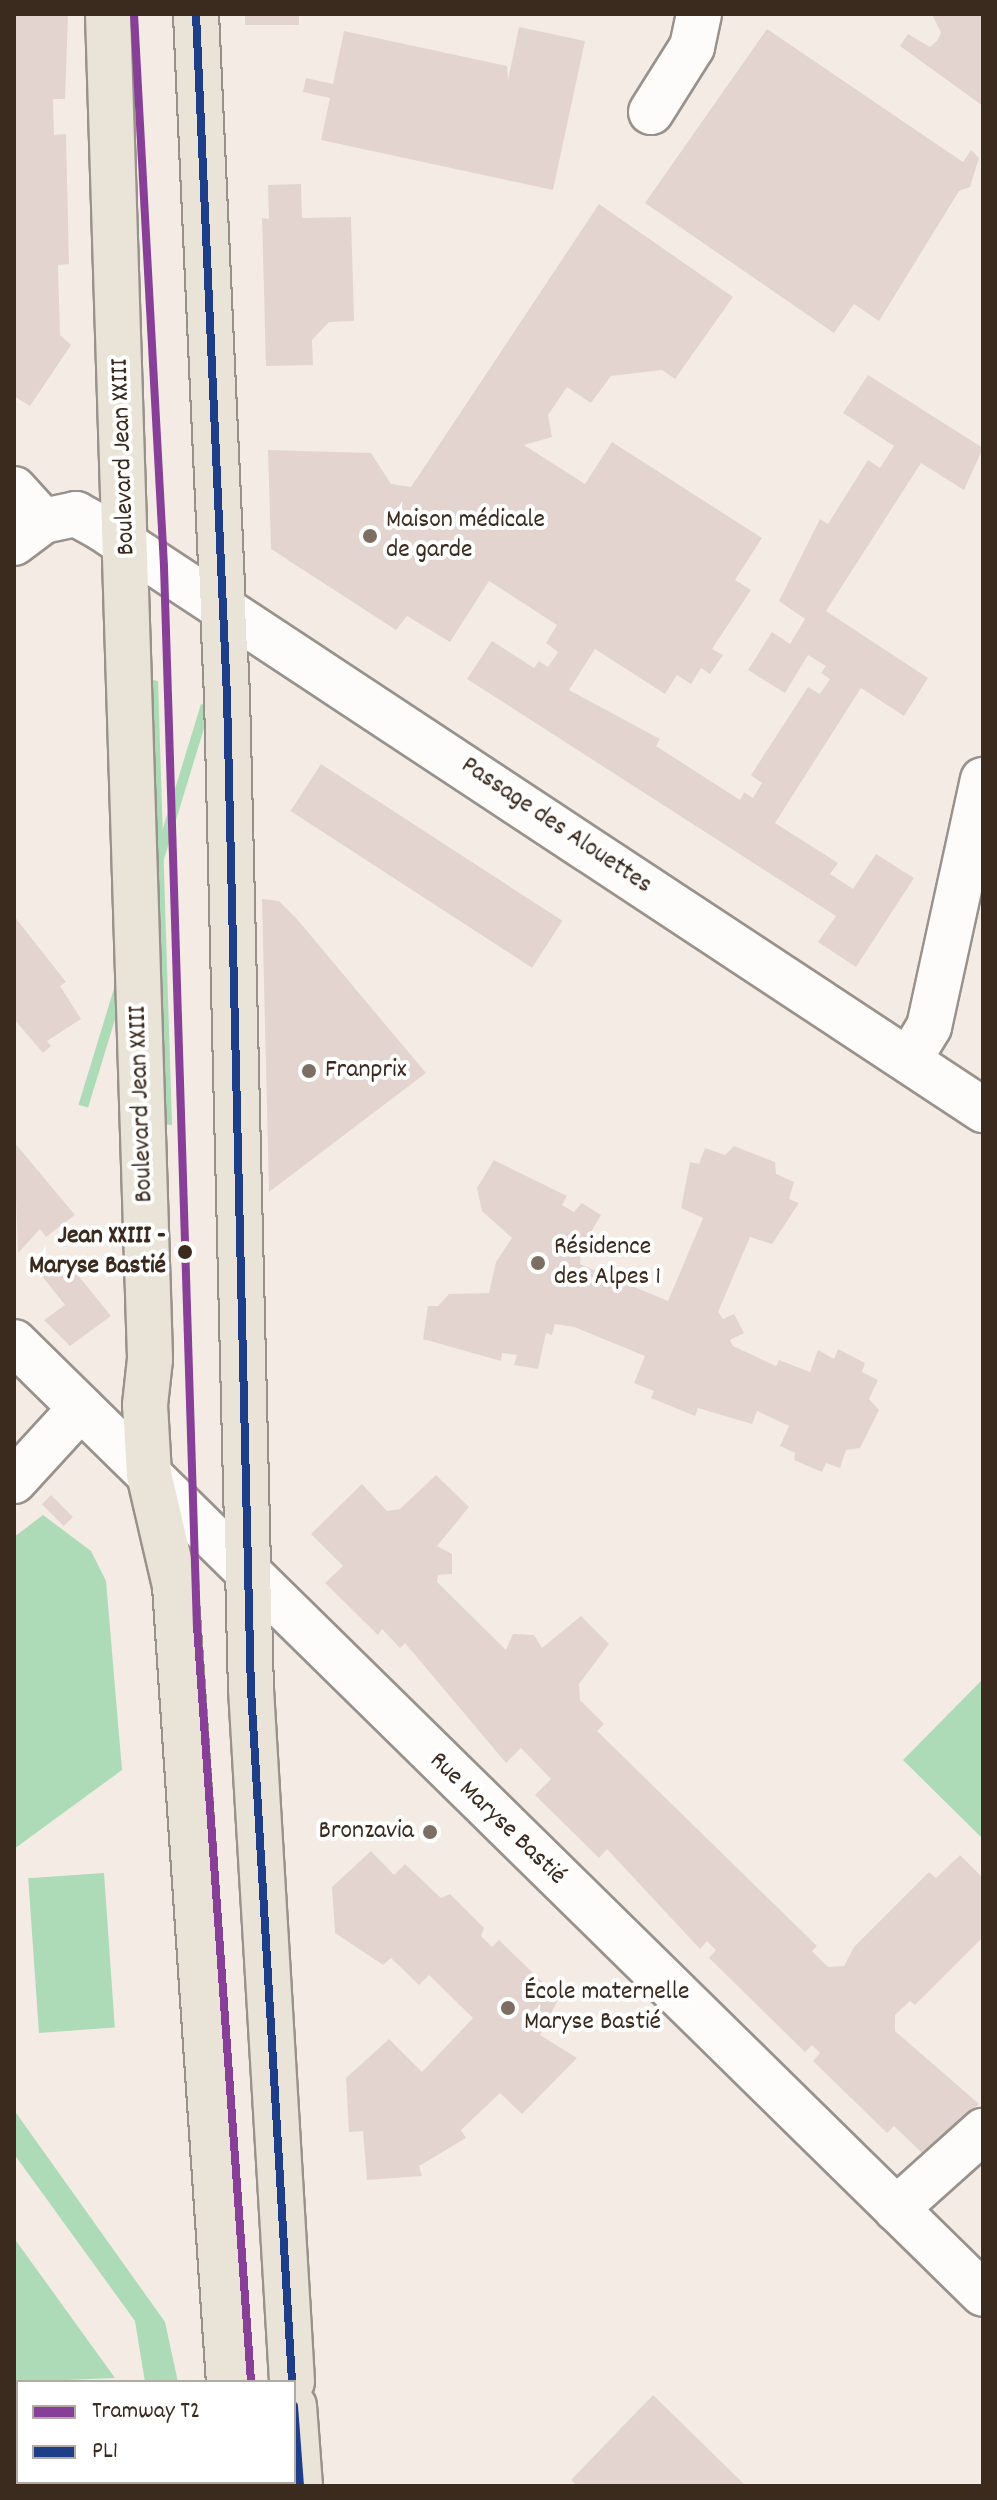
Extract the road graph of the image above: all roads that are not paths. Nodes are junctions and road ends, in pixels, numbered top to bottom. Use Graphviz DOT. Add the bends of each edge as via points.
graph roads {
  1 [pos="108,14"];
  2 [pos="196,14"];
  3 [pos="699,14"];
  4 [pos="651,112"];
  5 [pos="14,489"];
  6 [pos="29,532"];
  7 [pos="127,545"];
  8 [pos="220,601"];
  9 [pos="983,780"];
  10 [pos="909,1060"];
  11 [pos="983,1110"];
  12 [pos="14,1342"];
  13 [pos="81,1408"];
  14 [pos="149,1474"];
  15 [pos="14,1481"];
  16 [pos="250,1578"];
  17 [pos="983,2131"];
  18 [pos="896,2209"];
  19 [pos="983,2294"];
  20 [pos="229,2380"];
  21 [pos="292,2380"];
  22 [pos="296,2433"];
  23 [pos="300,2486"];
  1 -- 7 [label="main road, Boulevard Jean XXIII"];
  2 -- 8 [label="main road"];
  3 -- 4 [label="street" via="692,47"];
  5 -- 6 [label="street"];
  6 -- 7 [label="street, Passage des Alouettes" via="76,514"];
  7 -- 8 [label="street, Passage des Alouettes"];
  7 -- 14 [label="main road, Boulevard Jean XXIII"];
  8 -- 10 [label="street, Passage des Alouettes"];
  8 -- 16 [label="main road"];
  9 -- 10 [label="street" via="929,1027"];
  10 -- 11 [label="street, Passage des Alouettes"];
  12 -- 13 [label="street, Rue Maryse Bastié"];
  13 -- 14 [label="street, Rue Maryse Bastié"];
  13 -- 15 [label="street"];
  14 -- 16 [label="street, Rue Maryse Bastié"];
  14 -- 20 [label="main road, Boulevard Jean XXIII" via="175,1586"];
  16 -- 18 [label="street, Rue Maryse Bastié"];
  16 -- 21 [label="main road" via="271,1964 266,2018"];
  17 -- 18 [label="street"];
  18 -- 19 [label="street, Rue Maryse Bastié"];
  22 -- 23 [label="main road"];
}
